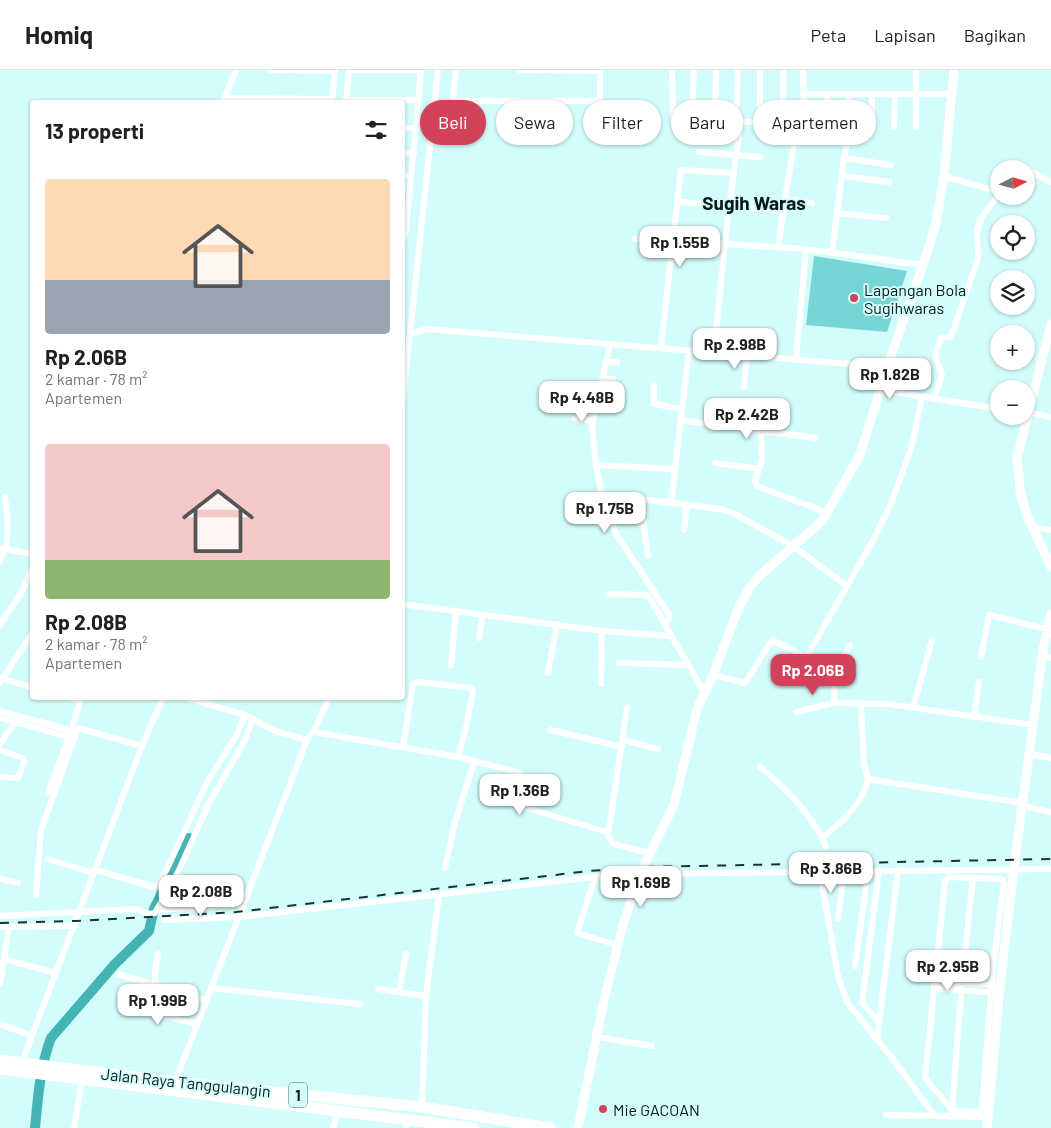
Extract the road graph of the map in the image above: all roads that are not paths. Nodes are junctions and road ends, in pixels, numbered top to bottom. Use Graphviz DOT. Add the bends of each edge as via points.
graph roads {
  1 [pos="236,70"];
  2 [pos="270,70"];
  3 [pos="349,70"];
  4 [pos="422,70"];
  5 [pos="438,70"];
  6 [pos="456,70"];
  7 [pos="519,70"];
  8 [pos="600,70"];
  9 [pos="672,70"];
  10 [pos="694,70"];
  11 [pos="716,70"];
  12 [pos="738,70"];
  13 [pos="760,70"];
  14 [pos="783,70"];
  15 [pos="803,70"];
  16 [pos="916,70"];
  17 [pos="954,70"];
  18 [pos="335,71"];
  19 [pos="804,94"];
  20 [pos="827,94"];
  21 [pos="850,94"];
  22 [pos="872,94"];
  23 [pos="895,94"];
  24 [pos="916,94"];
  25 [pos="952,94"];
  26 [pos="224,100"];
  27 [pos="332,100"];
  28 [pos="346,100"];
  29 [pos="405,100"];
  30 [pos="419,100"];
  31 [pos="672,100"];
  32 [pos="693,100"];
  33 [pos="715,100"];
  34 [pos="739,100"];
  35 [pos="760,100"];
  36 [pos="783,100"];
  37 [pos="804,100"];
  38 [pos="827,100"];
  39 [pos="850,100"];
  40 [pos="872,100"];
  41 [pos="894,127"];
  42 [pos="916,127"];
  43 [pos="405,128"];
  44 [pos="416,128"];
  45 [pos="738,145"];
  46 [pos="794,145"];
  47 [pos="846,145"];
  48 [pos="699,152"];
  49 [pos="405,153"];
  50 [pos="414,153"];
  51 [pos="737,155"];
  52 [pos="760,157"];
  53 [pos="844,158"];
  54 [pos="891,165"];
  55 [pos="734,173"];
  56 [pos="1035,174"];
  57 [pos="405,176"];
  58 [pos="411,176"];
  59 [pos="842,176"];
  60 [pos="944,176"];
  61 [pos="889,182"];
  62 [pos="1051,182"];
  63 [pos="990,191"];
  64 [pos="785,199"];
  65 [pos="406,200"];
  66 [pos="680,202"];
  67 [pos="812,202"];
  68 [pos="990,205"];
  69 [pos="729,206"];
  70 [pos="782,211"];
  71 [pos="837,213"];
  72 [pos="886,218"];
  73 [pos="635,239"];
  74 [pos="405,241"];
  75 [pos="673,241"];
  76 [pos="725,244"];
  77 [pos="778,247"];
  78 [pos="806,249"];
  79 [pos="832,252"];
  80 [pos="924,265"];
  81 [pos="1051,324"];
  82 [pos="414,333"];
  83 [pos="607,344"];
  84 [pos="661,347"];
  85 [pos="689,350"];
  86 [pos="714,351"];
  87 [pos="747,355"];
  88 [pos="796,360"];
  89 [pos="607,362"];
  90 [pos="617,362"];
  91 [pos="887,366"];
  92 [pos="604,378"];
  93 [pos="613,379"];
  94 [pos="1035,383"];
  95 [pos="654,384"];
  96 [pos="744,387"];
  97 [pos="405,388"];
  98 [pos="881,390"];
  99 [pos="922,397"];
  100 [pos="934,399"];
  101 [pos="990,408"];
  102 [pos="681,409"];
  103 [pos="1035,414"];
  104 [pos="1051,417"];
  105 [pos="575,418"];
  106 [pos="588,420"];
  107 [pos="680,420"];
  108 [pos="1024,425"];
  109 [pos="761,431"];
  110 [pos="816,438"];
  111 [pos="715,463"];
  112 [pos="596,465"];
  113 [pos="674,469"];
  114 [pos="759,469"];
  115 [pos="5,497"];
  116 [pos="640,499"];
  117 [pos="603,501"];
  118 [pos="671,503"];
  119 [pos="687,505"];
  120 [pos="828,513"];
  121 [pos="4,514"];
  122 [pos="1032,528"];
  123 [pos="684,530"];
  124 [pos="1051,530"];
  125 [pos="793,546"];
  126 [pos="3,549"];
  127 [pos="30,554"];
  128 [pos="648,556"];
  129 [pos="0,561"];
  130 [pos="1051,567"];
  131 [pos="30,573"];
  132 [pos="847,586"];
  133 [pos="608,594"];
  134 [pos="405,604"];
  135 [pos="456,611"];
  136 [pos="483,614"];
  137 [pos="1051,614"];
  138 [pos="1,622"];
  139 [pos="666,622"];
  140 [pos="557,624"];
  141 [pos="1046,629"];
  142 [pos="602,630"];
  143 [pos="30,636"];
  144 [pos="671,636"];
  145 [pos="479,638"];
  146 [pos="932,640"];
  147 [pos="850,645"];
  148 [pos="807,656"];
  149 [pos="1047,656"];
  150 [pos="981,657"];
  151 [pos="619,663"];
  152 [pos="688,665"];
  153 [pos="451,666"];
  154 [pos="835,671"];
  155 [pos="548,673"];
  156 [pos="1,680"];
  157 [pos="979,682"];
  158 [pos="601,684"];
  159 [pos="708,684"];
  160 [pos="30,687"];
  161 [pos="81,700"];
  162 [pos="162,700"];
  163 [pos="194,700"];
  164 [pos="328,700"];
  165 [pos="833,700"];
  166 [pos="861,702"];
  167 [pos="627,707"];
  168 [pos="912,708"];
  169 [pos="0,711"];
  170 [pos="796,712"];
  171 [pos="974,716"];
  172 [pos="249,717"];
  173 [pos="0,718"];
  174 [pos="17,720"];
  175 [pos="1034,725"];
  176 [pos="551,730"];
  177 [pos="73,731"];
  178 [pos="314,732"];
  179 [pos="307,740"];
  180 [pos="622,743"];
  181 [pos="0,744"];
  182 [pos="142,746"];
  183 [pos="403,747"];
  184 [pos="658,749"];
  185 [pos="0,750"];
  186 [pos="1030,754"];
  187 [pos="458,757"];
  188 [pos="1051,758"];
  189 [pos="474,762"];
  190 [pos="760,767"];
  191 [pos="0,777"];
  192 [pos="868,778"];
  193 [pos="48,793"];
  194 [pos="1022,804"];
  195 [pos="1051,812"];
  196 [pos="608,832"];
  197 [pos="824,837"];
  198 [pos="826,848"];
  199 [pos="649,853"];
  200 [pos="48,859"];
  201 [pos="445,868"];
  202 [pos="1014,869"];
  203 [pos="1051,869"];
  204 [pos="879,870"];
  205 [pos="898,870"];
  206 [pos="95,871"];
  207 [pos="868,871"];
  208 [pos="820,872"];
  209 [pos="844,872"];
  210 [pos="642,874"];
  211 [pos="595,877"];
  212 [pos="973,877"];
  213 [pos="0,879"];
  214 [pos="18,883"];
  215 [pos="216,887"];
  216 [pos="248,894"];
  217 [pos="36,895"];
  218 [pos="439,895"];
  219 [pos="244,904"];
  220 [pos="154,912"];
  221 [pos="79,913"];
  222 [pos="0,916"];
  223 [pos="238,917"];
  224 [pos="838,919"];
  225 [pos="164,920"];
  226 [pos="74,926"];
  227 [pos="0,927"];
  228 [pos="9,927"];
  229 [pos="617,945"];
  230 [pos="158,954"];
  231 [pos="406,954"];
  232 [pos="4,959"];
  233 [pos="855,966"];
  234 [pos="56,973"];
  235 [pos="118,974"];
  236 [pos="935,981"];
  237 [pos="962,982"];
  238 [pos="0,984"];
  239 [pos="156,986"];
  240 [pos="211,988"];
  241 [pos="934,988"];
  242 [pos="378,989"];
  243 [pos="995,989"];
  244 [pos="961,991"];
  245 [pos="400,992"];
  246 [pos="426,996"];
  247 [pos="206,1000"];
  248 [pos="360,1004"];
  249 [pos="124,1006"];
  250 [pos="0,1024"];
  251 [pos="197,1024"];
  252 [pos="879,1024"];
  253 [pos="32,1036"];
  254 [pos="878,1036"];
  255 [pos="596,1037"];
  256 [pos="652,1046"];
  257 [pos="0,1060"];
  258 [pos="22,1062"];
  259 [pos="0,1069"];
  260 [pos="41,1070"];
  261 [pos="82,1080"];
  262 [pos="175,1082"];
  263 [pos="422,1108"];
  264 [pos="952,1110"];
  265 [pos="338,1111"];
  266 [pos="886,1115"];
  267 [pos="936,1116"];
  268 [pos="988,1117"];
  269 [pos="407,1124"];
  270 [pos="74,1128"];
  271 [pos="333,1128"];
  272 [pos="474,1128"];
  273 [pos="550,1128"];
  274 [pos="578,1128"];
  275 [pos="987,1128"];
  1 -- 26 [label="street"];
  2 -- 18 [label="street"];
  3 -- 4 [label="street"];
  3 -- 28 [label="street"];
  4 -- 30 [label="street"];
  5 -- 82 [label="street"];
  6 -- 8 [label="street" via="453,98 456,101 598,101"];
  7 -- 8 [label="street"];
  9 -- 31 [label="street"];
  10 -- 32 [label="street"];
  11 -- 33 [label="street"];
  12 -- 34 [label="street"];
  13 -- 35 [label="street"];
  14 -- 36 [label="street"];
  15 -- 19 [label="street"];
  16 -- 24 [label="street"];
  17 -- 25 [label="street"];
  18 -- 27 [label="street"];
  19 -- 20 [label="street"];
  19 -- 37 [label="street"];
  20 -- 21 [label="street"];
  20 -- 38 [label="street"];
  21 -- 22 [label="street"];
  21 -- 39 [label="street"];
  22 -- 23 [label="street"];
  22 -- 40 [label="street"];
  23 -- 24 [label="street"];
  23 -- 41 [label="street"];
  24 -- 25 [label="street"];
  24 -- 42 [label="street"];
  25 -- 60 [label="street"];
  29 -- 30 [label="street"];
  30 -- 44 [label="street"];
  43 -- 44 [label="street"];
  44 -- 50 [label="street"];
  45 -- 51 [label="street"];
  46 -- 64 [label="street"];
  47 -- 53 [label="street"];
  48 -- 51 [label="street"];
  49 -- 50 [label="street"];
  50 -- 58 [label="street"];
  51 -- 52 [label="street"];
  51 -- 55 [label="street"];
  53 -- 54 [label="street"];
  53 -- 59 [label="street"];
  55 -- 69 [label="street"];
  55 -- 75 [label="street" via="680,171"];
  56 -- 62 [label="street"];
  57 -- 58 [label="street"];
  58 -- 65 [label="street"];
  59 -- 61 [label="street"];
  59 -- 71 [label="street"];
  60 -- 63 [label="street"];
  60 -- 80 [label="street"];
  64 -- 67 [label="street"];
  64 -- 70 [label="street"];
  65 -- 74 [label="street"];
  66 -- 69 [label="street"];
  68 -- 100 [label="street" via="981,216 977,234 978,258 953,330 950,337 941,338 935,354 942,374"];
  69 -- 70 [label="street"];
  69 -- 76 [label="street"];
  70 -- 77 [label="street"];
  71 -- 72 [label="street"];
  71 -- 79 [label="street"];
  73 -- 75 [label="street"];
  75 -- 76 [label="street"];
  75 -- 84 [label="street"];
  76 -- 77 [label="street"];
  76 -- 86 [label="street"];
  77 -- 78 [label="street"];
  78 -- 79 [label="street"];
  78 -- 88 [label="street"];
  79 -- 80 [label="street"];
  80 -- 91 [label="street"];
  81 -- 94 [label="street"];
  82 -- 83 [label="street" via="438,330"];
  82 -- 97 [label="street"];
  83 -- 84 [label="street"];
  83 -- 89 [label="street"];
  84 -- 85 [label="street"];
  85 -- 86 [label="street"];
  85 -- 102 [label="street"];
  86 -- 87 [label="street"];
  87 -- 88 [label="street"];
  87 -- 96 [label="street"];
  88 -- 91 [label="street"];
  89 -- 90 [label="street"];
  89 -- 92 [label="street"];
  91 -- 98 [label="street"];
  92 -- 93 [label="street"];
  92 -- 106 [label="street"];
  95 -- 102 [label="street" via="654,404"];
  98 -- 99 [label="street"];
  98 -- 120 [label="street" via="860,455"];
  99 -- 100 [label="street"];
  99 -- 132 [label="street" via="913,442 899,486 880,528"];
  100 -- 101 [label="street"];
  102 -- 107 [label="street"];
  103 -- 104 [label="street"];
  105 -- 106 [label="street"];
  106 -- 112 [label="street"];
  107 -- 109 [label="street"];
  107 -- 113 [label="street"];
  108 -- 122 [label="street" via="1017,464 1023,502"];
  109 -- 110 [label="street"];
  109 -- 114 [label="street" via="762,460"];
  111 -- 114 [label="street"];
  112 -- 113 [label="street"];
  112 -- 117 [label="street"];
  113 -- 118 [label="street"];
  114 -- 120 [label="street" via="755,481 757,486"];
  115 -- 121 [label="street"];
  116 -- 117 [label="street"];
  116 -- 118 [label="street"];
  116 -- 128 [label="street"];
  117 -- 139 [label="street" via="606,522 668,613"];
  118 -- 119 [label="street"];
  119 -- 123 [label="street"];
  119 -- 125 [label="street" via="733,513"];
  120 -- 125 [label="street" via="816,529"];
  121 -- 126 [label="street"];
  122 -- 124 [label="street"];
  122 -- 130 [label="street"];
  125 -- 132 [label="street"];
  125 -- 159 [label="street" via="762,572 750,587"];
  126 -- 127 [label="street"];
  126 -- 129 [label="street"];
  131 -- 138 [label="street"];
  132 -- 148 [label="street"];
  133 -- 139 [label="street" via="647,594"];
  134 -- 135 [label="street"];
  135 -- 136 [label="street"];
  135 -- 153 [label="street"];
  136 -- 140 [label="street"];
  136 -- 145 [label="street"];
  137 -- 141 [label="street"];
  139 -- 144 [label="street"];
  140 -- 142 [label="street"];
  140 -- 155 [label="street"];
  141 -- 149 [label="street"];
  141 -- 150 [label="street" via="989,615"];
  142 -- 144 [label="street"];
  142 -- 158 [label="street"];
  143 -- 156 [label="street"];
  144 -- 152 [label="street"];
  146 -- 168 [label="street"];
  147 -- 154 [label="street"];
  148 -- 154 [label="street"];
  148 -- 159 [label="street" via="772,640 745,683"];
  149 -- 175 [label="street"];
  151 -- 152 [label="street"];
  152 -- 159 [label="street"];
  154 -- 165 [label="street"];
  156 -- 160 [label="street"];
  157 -- 171 [label="street"];
  159 -- 199 [label="street" via="694,716 674,805"];
  161 -- 177 [label="street"];
  162 -- 182 [label="street"];
  163 -- 172 [label="street"];
  164 -- 178 [label="street"];
  165 -- 166 [label="street"];
  165 -- 170 [label="street"];
  166 -- 168 [label="street"];
  166 -- 192 [label="street" via="864,764"];
  167 -- 180 [label="street"];
  168 -- 171 [label="street"];
  169 -- 174 [label="street"];
  171 -- 175 [label="street"];
  172 -- 179 [label="street" via="275,730"];
  172 -- 206 [label="street" via="207,782 157,886"];
  172 -- 220 [label="street" via="244,742"];
  173 -- 174 [label="street"];
  174 -- 177 [label="street"];
  174 -- 181 [label="street"];
  175 -- 186 [label="street"];
  176 -- 180 [label="street"];
  177 -- 182 [label="street"];
  177 -- 193 [label="street"];
  177 -- 217 [label="street" via="41,830"];
  178 -- 179 [label="street"];
  178 -- 183 [label="street"];
  179 -- 216 [label="street"];
  180 -- 184 [label="street"];
  180 -- 196 [label="street"];
  182 -- 206 [label="street"];
  183 -- 187 [label="street"];
  183 -- 187 [label="street" via="413,684 471,688"];
  185 -- 191 [label="street" via="22,758 24,762 18,778"];
  186 -- 188 [label="street"];
  186 -- 194 [label="street"];
  187 -- 189 [label="street"];
  189 -- 196 [label="street" via="522,774 526,784 527,808"];
  189 -- 201 [label="street"];
  190 -- 197 [label="street"];
  192 -- 194 [label="street"];
  192 -- 197 [label="street" via="856,806"];
  194 -- 195 [label="street"];
  194 -- 202 [label="street"];
  196 -- 199 [label="street" via="609,840 614,844"];
  197 -- 198 [label="street"];
  199 -- 210 [label="street"];
  200 -- 206 [label="street"];
  202 -- 203 [label="street"];
  202 -- 205 [label="street"];
  202 -- 243 [label="street"];
  204 -- 205 [label="street"];
  204 -- 207 [label="street"];
  204 -- 252 [label="street" via="862,1003"];
  205 -- 252 [label="street"];
  206 -- 221 [label="street"];
  207 -- 209 [label="street"];
  207 -- 233 [label="street"];
  208 -- 209 [label="street"];
  208 -- 210 [label="street"];
  208 -- 254 [label="street" via="847,1002"];
  209 -- 224 [label="street"];
  210 -- 211 [label="street"];
  210 -- 229 [label="street"];
  211 -- 218 [label="street"];
  211 -- 229 [label="street" via="576,933"];
  212 -- 236 [label="street" via="946,880"];
  212 -- 237 [label="street"];
  212 -- 243 [label="street" via="1002,879 1004,883"];
  213 -- 214 [label="street"];
  215 -- 216 [label="street"];
  216 -- 219 [label="street"];
  218 -- 223 [label="street"];
  218 -- 246 [label="street"];
  219 -- 220 [label="street"];
  219 -- 223 [label="street"];
  220 -- 221 [label="street" via="136,909"];
  221 -- 222 [label="street"];
  221 -- 226 [label="street"];
  223 -- 225 [label="street"];
  223 -- 240 [label="street"];
  226 -- 228 [label="street"];
  226 -- 234 [label="street"];
  227 -- 228 [label="street"];
  228 -- 232 [label="street"];
  229 -- 255 [label="street"];
  230 -- 239 [label="street"];
  231 -- 245 [label="street"];
  232 -- 234 [label="street"];
  232 -- 238 [label="street"];
  234 -- 253 [label="street"];
  235 -- 239 [label="street"];
  236 -- 237 [label="street"];
  236 -- 241 [label="street"];
  237 -- 243 [label="street"];
  237 -- 244 [label="street"];
  239 -- 247 [label="street"];
  240 -- 247 [label="street"];
  240 -- 248 [label="street"];
  241 -- 244 [label="street"];
  241 -- 264 [label="street" via="924,1078"];
  242 -- 245 [label="street"];
  243 -- 244 [label="street"];
  243 -- 264 [label="street" via="981,1110"];
  243 -- 268 [label="street"];
  244 -- 264 [label="street"];
  245 -- 246 [label="street"];
  246 -- 263 [label="street"];
  247 -- 251 [label="street"];
  249 -- 251 [label="street"];
  250 -- 253 [label="street"];
  251 -- 262 [label="street"];
  252 -- 254 [label="street"];
  253 -- 258 [label="street"];
  254 -- 267 [label="street"];
  255 -- 256 [label="street"];
  255 -- 274 [label="street"];
  257 -- 258 [label="highway, Jalan Raya Tanggulangin / 1"];
  258 -- 260 [label="highway, Jalan Raya Tanggulangin / 1"];
  259 -- 260 [label="highway, Jalan Raya Tanggulangin / 1"];
  260 -- 261 [label="highway, 1"];
  260 -- 262 [label="highway, Jalan Raya Tanggulangin / 1"];
  261 -- 265 [label="highway, 1"];
  261 -- 270 [label="street"];
  262 -- 263 [label="highway, Jalan Raya Tanggulangin / 1"];
  263 -- 273 [label="highway, Jalan Raya Tanggulangin / 1"];
  265 -- 269 [label="highway, 1"];
  265 -- 271 [label="street"];
  266 -- 267 [label="street"];
  267 -- 268 [label="street"];
  268 -- 275 [label="street"];
  269 -- 272 [label="highway, 1"];
}
